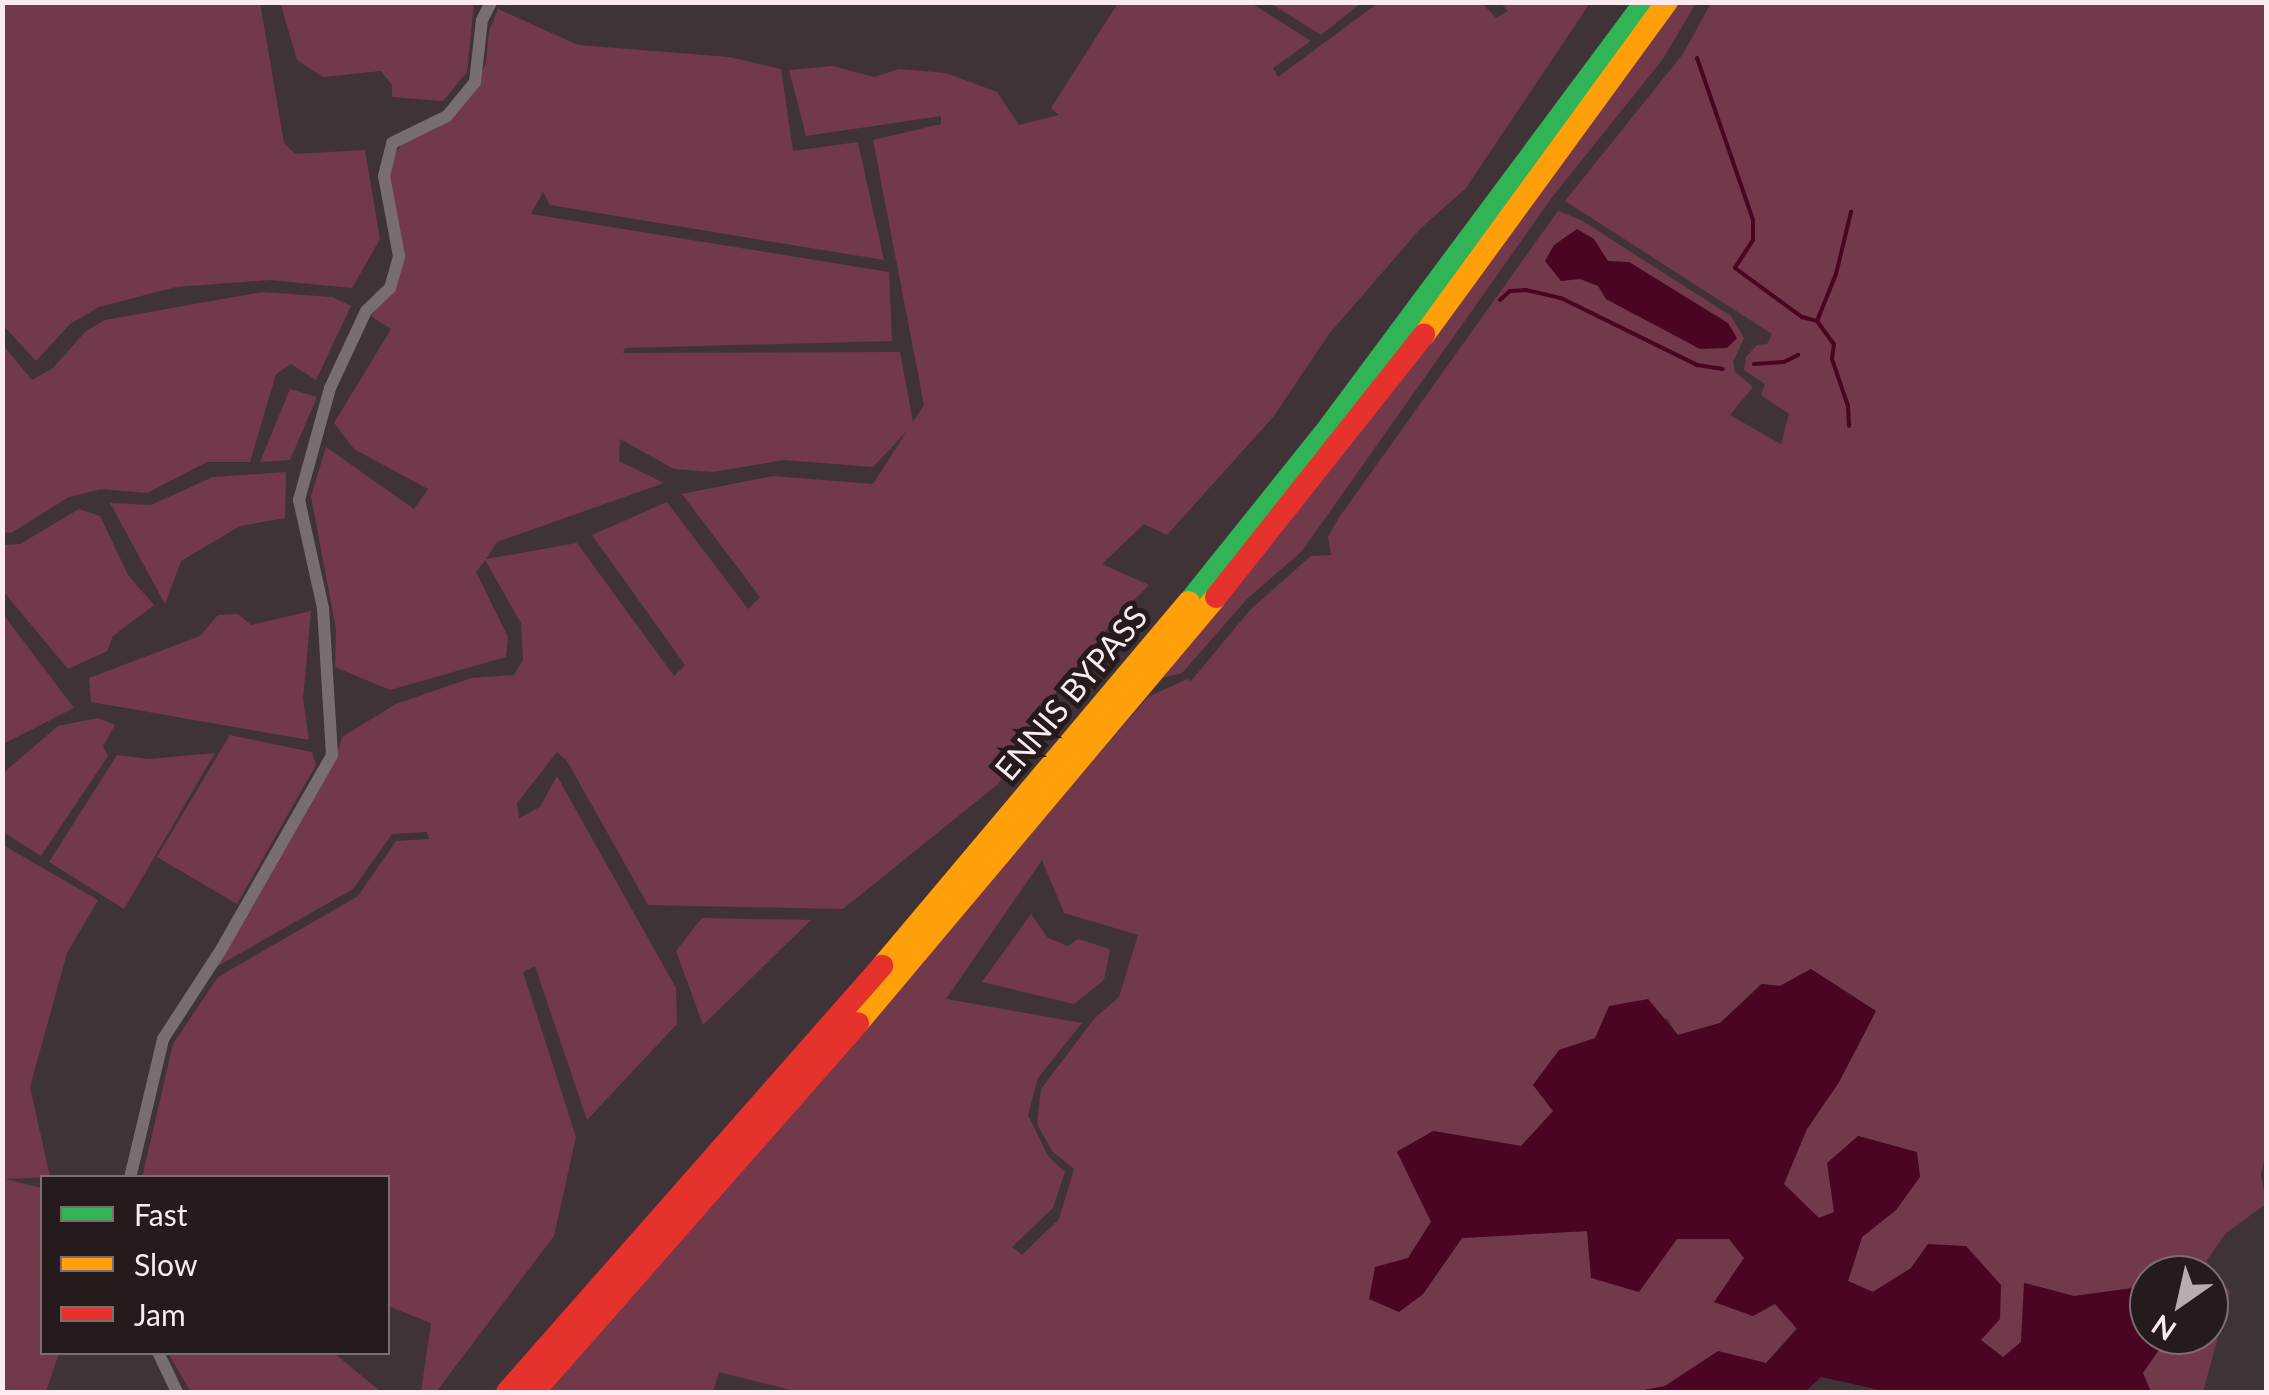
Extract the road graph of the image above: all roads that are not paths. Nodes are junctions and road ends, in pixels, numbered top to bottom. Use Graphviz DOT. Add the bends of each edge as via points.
graph roads {
  1 [pos="491,2"];
  2 [pos="1644,2"];
  3 [pos="1667,2"];
  4 [pos="131,1175"];
  5 [pos="159,1355"];
  6 [pos="177,1392"];
  7 [pos="507,1392"];
  8 [pos="534,1392"];
  1 -- 4 [label="street" via="482,20 475,82 447,116 392,143 384,176 400,256 390,288 366,311 330,388 299,500 323,608 332,755 163,1039"];
  2 -- 7 [label="highway, ENNIS BYPASS" via="1323,435 1157,642"];
  3 -- 8 [label="highway, ENNIS BYPASS" via="1440,315 1156,674"];
  5 -- 6 [label="street"];
}
